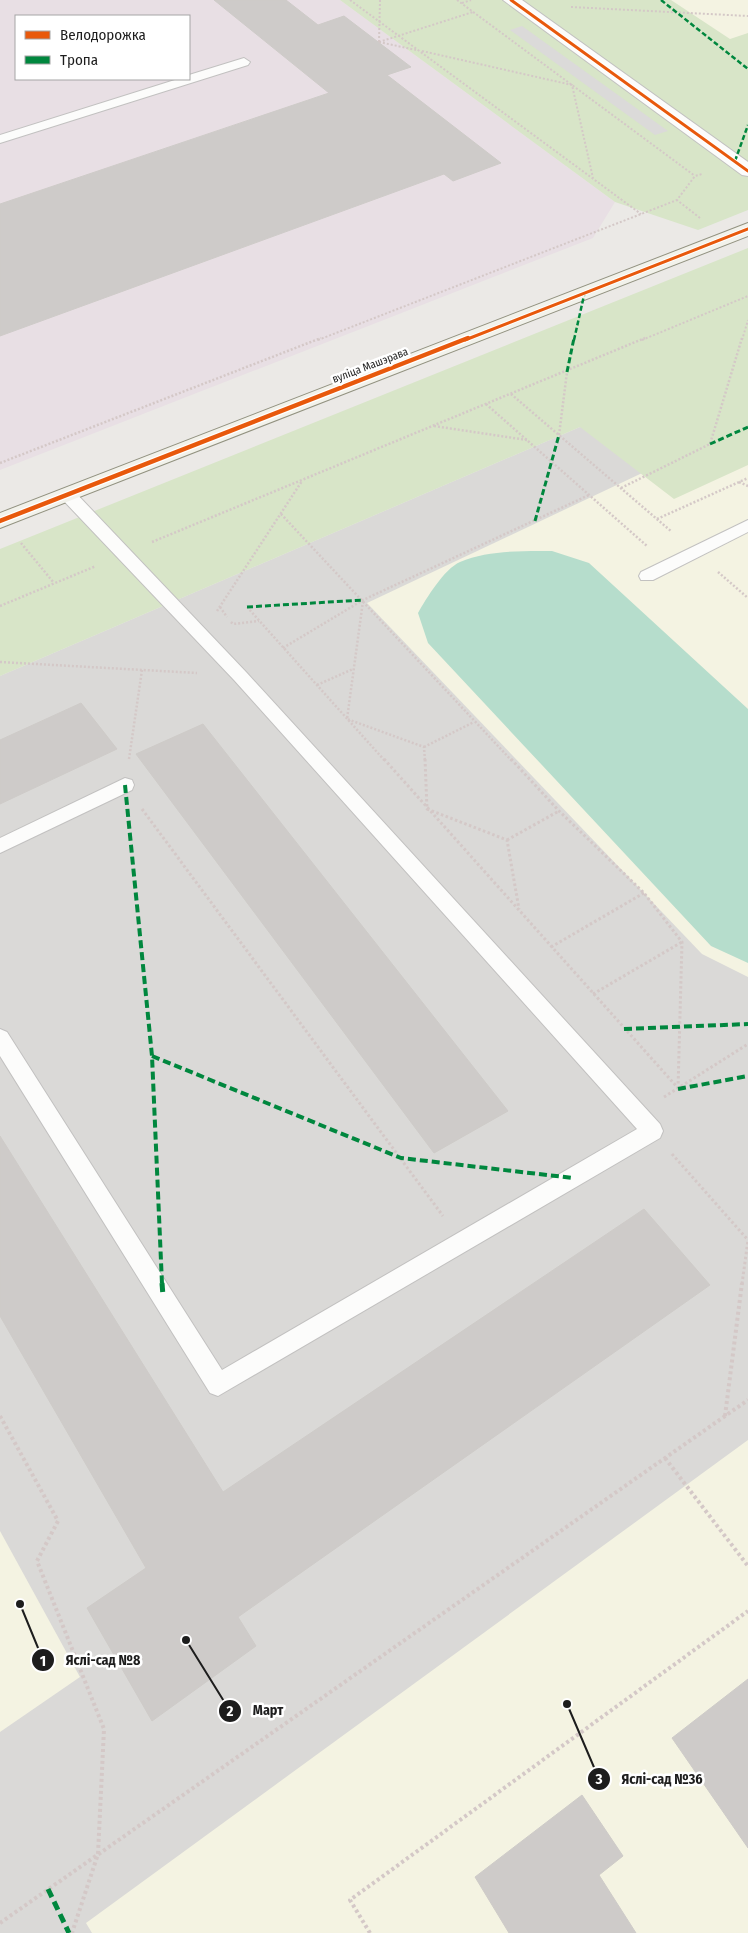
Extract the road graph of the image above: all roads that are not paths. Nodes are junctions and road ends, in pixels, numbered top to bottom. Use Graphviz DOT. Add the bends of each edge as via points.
graph roads {
  1 [pos="511,0"];
  2 [pos="244,62"];
  3 [pos="190,79"];
  4 [pos="187,80"];
  5 [pos="0,139"];
  6 [pos="742,166"];
  7 [pos="748,229"];
  8 [pos="67,494"];
  9 [pos="1,520"];
  10 [pos="748,525"];
  11 [pos="647,576"];
  12 [pos="125,785"];
  13 [pos="0,846"];
  14 [pos="0,1038"];
  1 -- 6 [label="street"];
  2 -- 3 [label="lane"];
  4 -- 5 [label="lane"];
  7 -- 8 [label="street, вуліца Машэрава"];
  8 -- 9 [label="street, вуліца Машэрава"];
  8 -- 14 [label="lane" via="240,676 652,1132 218,1385"];
  10 -- 11 [label="lane"];
  12 -- 13 [label="lane"];
}
